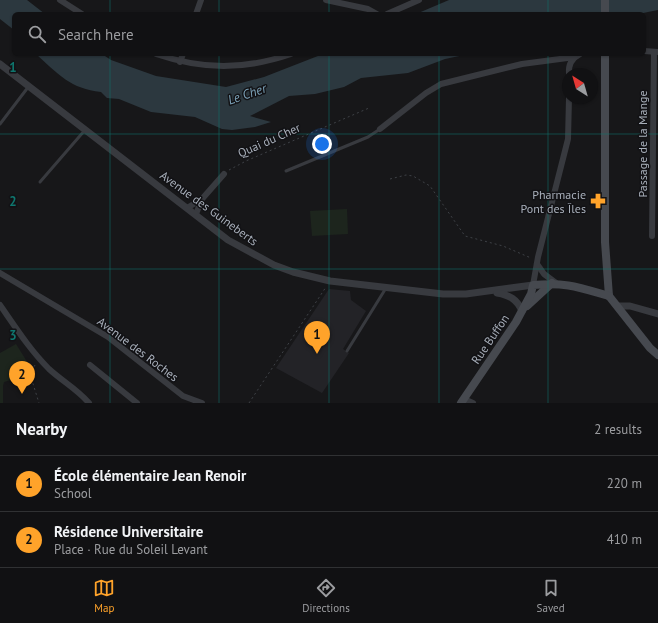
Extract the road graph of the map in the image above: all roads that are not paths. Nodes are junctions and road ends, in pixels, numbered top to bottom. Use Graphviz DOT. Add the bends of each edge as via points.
graph roads {
  1 [pos="60,0"];
  2 [pos="201,0"];
  3 [pos="326,0"];
  4 [pos="419,0"];
  5 [pos="605,0"];
  6 [pos="79,12"];
  7 [pos="197,12"];
  8 [pos="373,12"];
  9 [pos="392,12"];
  10 [pos="605,12"];
  11 [pos="646,51"];
  12 [pos="656,52"];
  13 [pos="162,56"];
  14 [pos="182,56"];
  15 [pos="285,56"];
  16 [pos="572,56"];
  17 [pos="577,56"];
  18 [pos="605,56"];
  19 [pos="180,62"];
  20 [pos="0,64"];
  21 [pos="569,68"];
  22 [pos="29,86"];
  23 [pos="568,104"];
  24 [pos="0,124"];
  25 [pos="380,129"];
  26 [pos="85,130"];
  27 [pos="286,171"];
  28 [pos="224,174"];
  29 [pos="40,182"];
  30 [pos="202,199"];
  31 [pos="655,204"];
  32 [pos="187,208"];
  33 [pos="196,214"];
  34 [pos="652,236"];
  35 [pos="537,262"];
  36 [pos="0,273"];
  37 [pos="554,283"];
  38 [pos="534,285"];
  39 [pos="387,288"];
  40 [pos="491,292"];
  41 [pos="609,296"];
  42 [pos="0,305"];
  43 [pos="617,306"];
  44 [pos="522,311"];
  45 [pos="658,314"];
  46 [pos="347,351"];
  47 [pos="658,355"];
  48 [pos="90,365"];
  49 [pos="183,396"];
  50 [pos="463,401"];
  51 [pos="89,403"];
  52 [pos="137,403"];
  53 [pos="180,403"];
  54 [pos="202,403"];
  55 [pos="473,403"];
  1 -- 6 [label="street"];
  2 -- 7 [label="street"];
  3 -- 8 [label="street"];
  4 -- 9 [label="street"];
  5 -- 10 [label="main road"];
  11 -- 12 [label="street"];
  12 -- 31 [label="street, Passage de la Mange"];
  13 -- 19 [label="street"];
  14 -- 19 [label="street"];
  15 -- 19 [label="street" via="227,67"];
  16 -- 25 [label="street" via="522,64 442,84 426,92"];
  17 -- 21 [label="street"];
  18 -- 41 [label="main road" via="605,242"];
  20 -- 22 [label="street, Avenue des Guineberts"];
  22 -- 24 [label="lane"];
  22 -- 26 [label="street, Avenue des Guineberts"];
  23 -- 35 [label="street" via="568,139"];
  25 -- 27 [label="lane" via="368,137"];
  26 -- 29 [label="lane"];
  26 -- 32 [label="street, Avenue des Guineberts"];
  28 -- 30 [label="street"];
  30 -- 32 [label="street"];
  30 -- 33 [label="street"];
  31 -- 34 [label="street, Passage de la Mange"];
  32 -- 33 [label="street, Avenue des Guineberts"];
  33 -- 39 [label="street, Avenue des Guineberts" via="228,240 255,256 293,272 330,281"];
  35 -- 37 [label="street" via="544,274"];
  35 -- 38 [label="street"];
  36 -- 49 [label="street, Avenue des Roches" via="108,337"];
  37 -- 38 [label="main road"];
  37 -- 41 [label="main road" via="571,284"];
  37 -- 44 [label="main road"];
  38 -- 40 [label="street, Avenue des Guineberts"];
  38 -- 44 [label="main road, Rue Buffon"];
  39 -- 40 [label="street, Avenue des Guineberts" via="443,294"];
  39 -- 46 [label="lane"];
  40 -- 44 [label="street" via="513,298 519,303"];
  41 -- 43 [label="main road"];
  42 -- 51 [label="street" via="23,340 49,369 77,390"];
  43 -- 45 [label="street" via="630,306"];
  43 -- 47 [label="main road"];
  44 -- 50 [label="main road, Rue Buffon"];
  48 -- 52 [label="street"];
  49 -- 53 [label="street"];
  49 -- 54 [label="street, Avenue des Roches"];
  50 -- 55 [label="street"];
}
